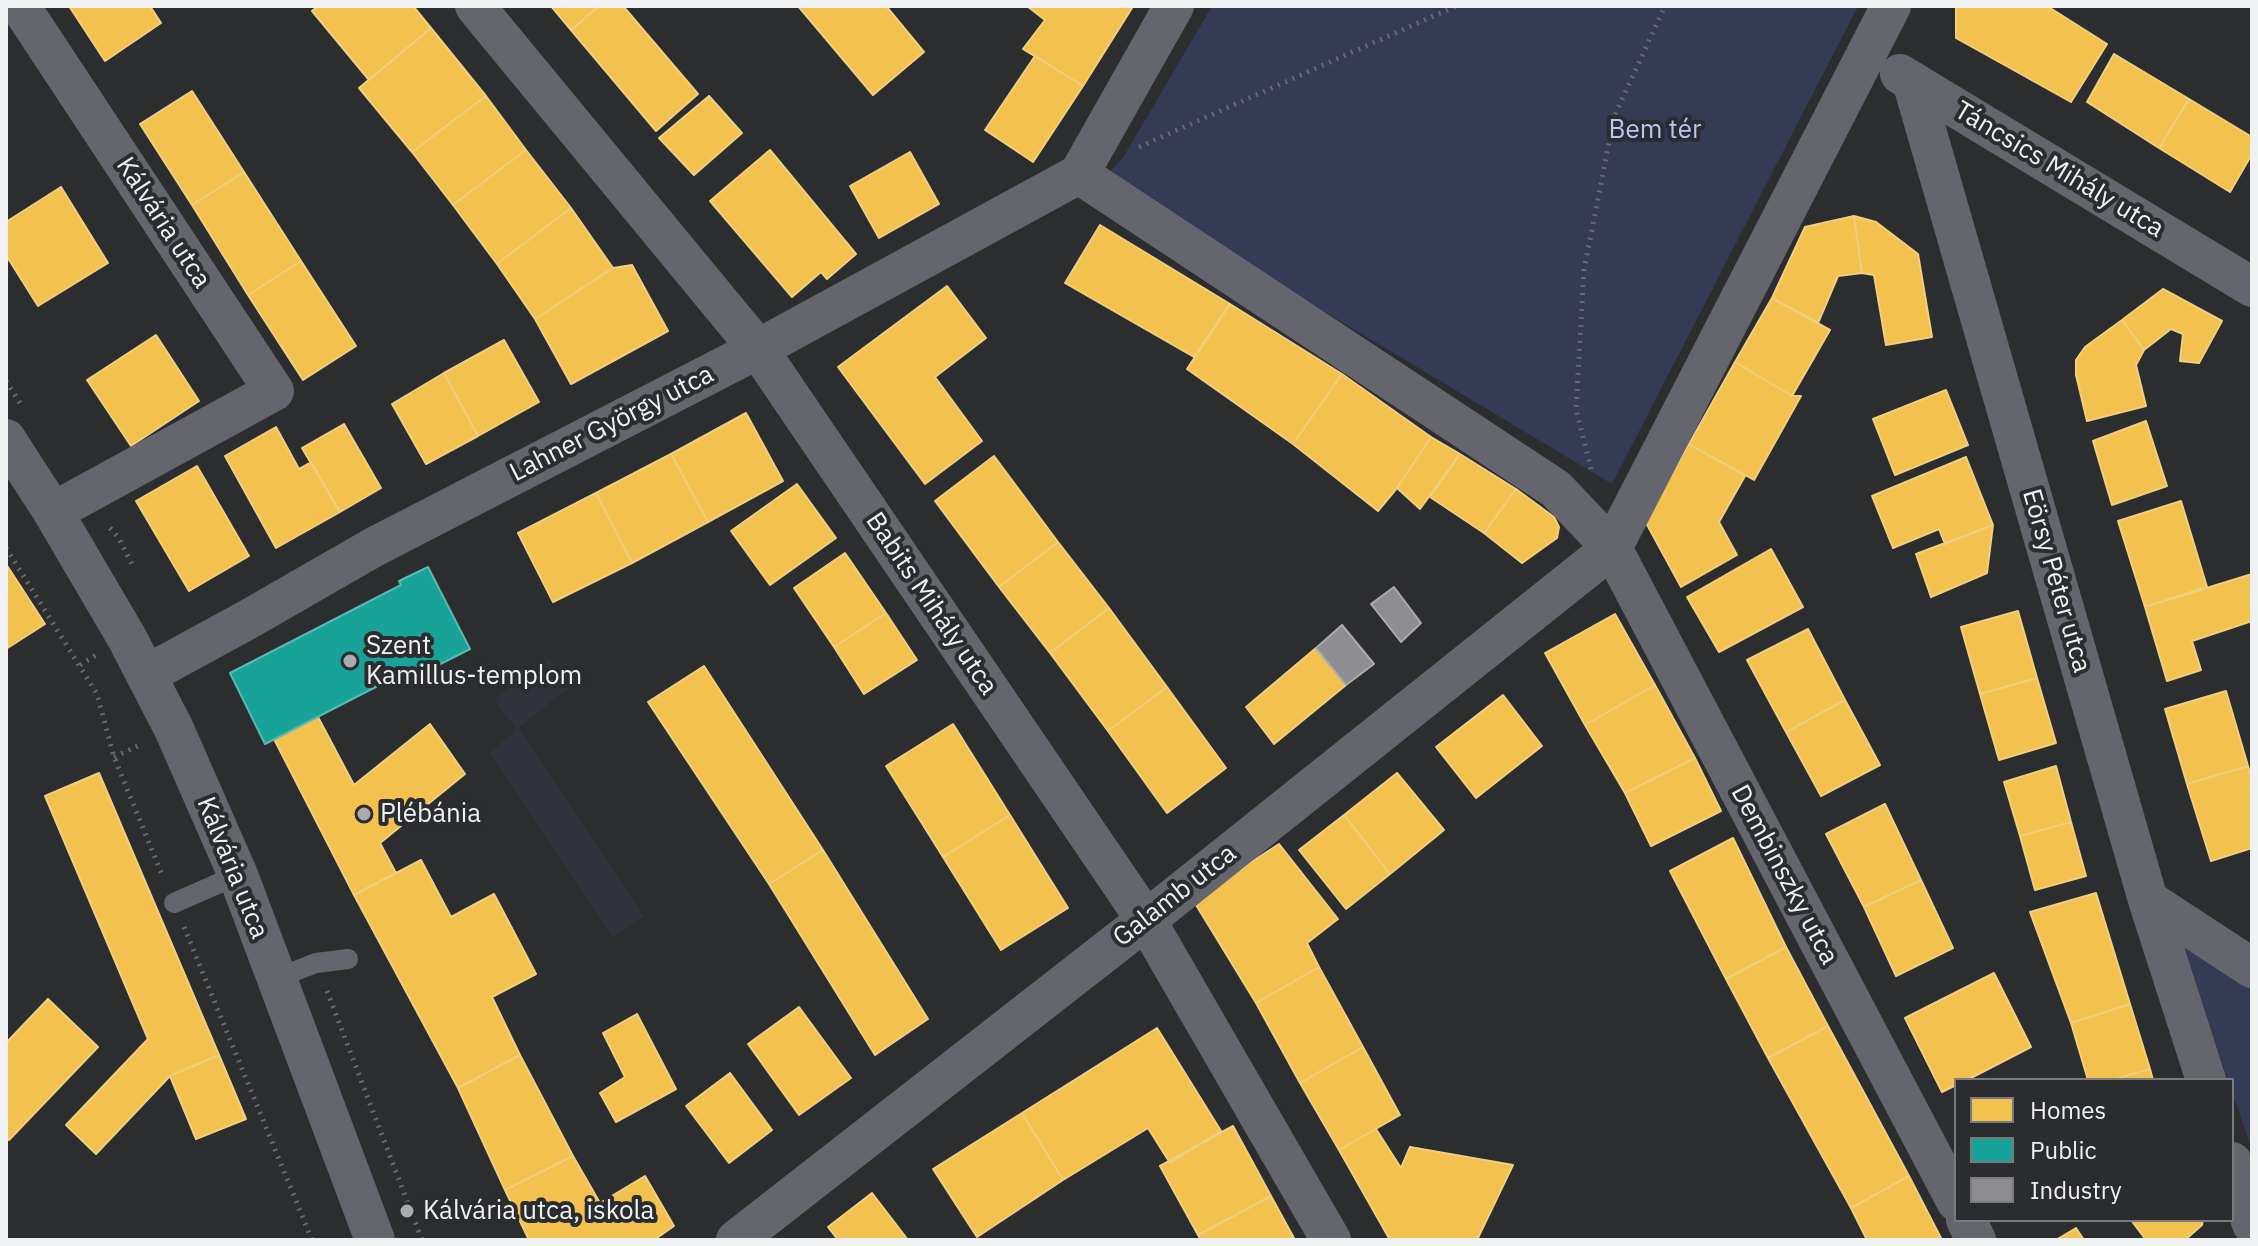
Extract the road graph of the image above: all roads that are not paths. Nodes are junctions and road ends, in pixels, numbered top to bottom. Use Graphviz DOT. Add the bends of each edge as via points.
graph roads {
  1 [pos="20,6"];
  2 [pos="475,6"];
  3 [pos="1174,6"];
  4 [pos="1891,6"];
  5 [pos="1866,53"];
  6 [pos="1912,81"];
  7 [pos="1079,174"];
  8 [pos="2252,287"];
  9 [pos="758,349"];
  10 [pos="6,439"];
  11 [pos="53,512"];
  12 [pos="1612,548"];
  13 [pos="146,675"];
  14 [pos="238,875"];
  15 [pos="2148,900"];
  16 [pos="174,903"];
  17 [pos="1146,920"];
  18 [pos="348,959"];
  19 [pos="2252,968"];
  20 [pos="277,978"];
  21 [pos="2205,1078"];
  22 [pos="2234,1168"];
  23 [pos="1954,1197"];
  24 [pos="1967,1222"];
  25 [pos="2252,1224"];
  26 [pos="2252,1232"];
  27 [pos="375,1240"];
  28 [pos="736,1240"];
  29 [pos="1331,1240"];
  30 [pos="1976,1240"];
  31 [pos="2241,1240"];
  1 -- 11 [label="street, Kálvária utca" via="274,391"];
  2 -- 9 [label="street, Babits Mihály utca"];
  3 -- 7 [label="street"];
  4 -- 5 [label="street"];
  5 -- 6 [label="street, Táncsics Mihály utca"];
  5 -- 12 [label="street"];
  6 -- 8 [label="street, Táncsics Mihály utca"];
  6 -- 15 [label="street, Eörsy Péter utca"];
  7 -- 9 [label="street, Lahner György utca"];
  7 -- 12 [label="street" via="1556,489"];
  9 -- 13 [label="street, Lahner György utca" via="374,547"];
  9 -- 17 [label="street, Babits Mihály utca"];
  10 -- 11 [label="street, Kálvária utca"];
  11 -- 13 [label="street, Kálvária utca"];
  12 -- 17 [label="street, Galamb utca"];
  12 -- 23 [label="street, Dembinszky utca"];
  13 -- 14 [label="street, Kálvária utca"];
  14 -- 16 [label="lane"];
  14 -- 20 [label="street, Kálvária utca"];
  15 -- 19 [label="street"];
  15 -- 21 [label="street, Eörsy Péter utca"];
  17 -- 28 [label="street, Galamb utca"];
  17 -- 29 [label="street, Babits Mihály utca"];
  18 -- 20 [label="lane" via="316,963"];
  20 -- 27 [label="street, Kálvária utca"];
  22 -- 25 [label="street"];
  24 -- 30 [label="street"];
  26 -- 31 [label="street"];
}
